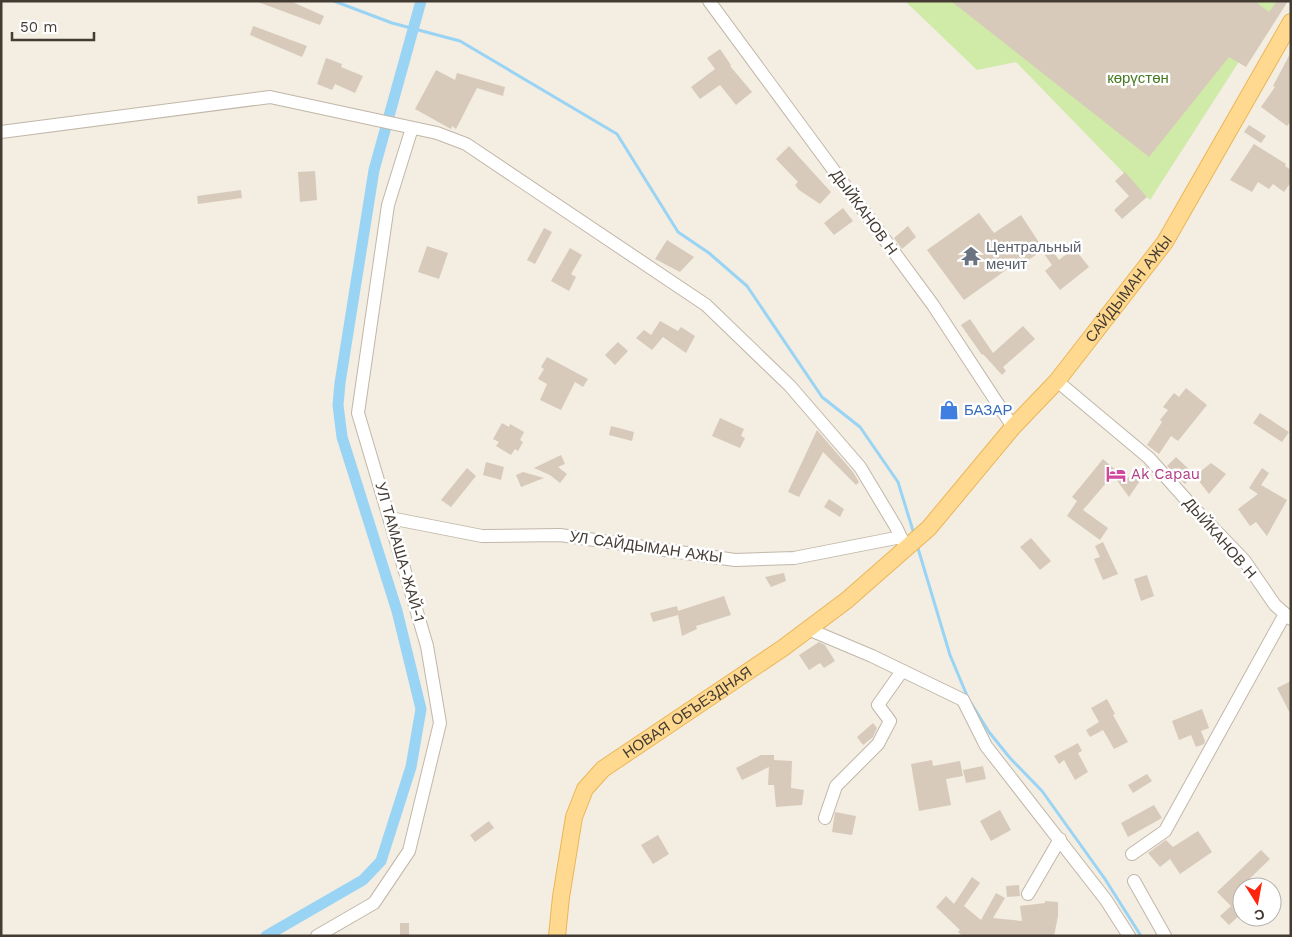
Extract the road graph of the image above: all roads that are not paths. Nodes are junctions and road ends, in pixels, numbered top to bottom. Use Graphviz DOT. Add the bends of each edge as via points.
graph roads {
  1 [pos="709,1"];
  2 [pos="1291,22"];
  3 [pos="411,128"];
  4 [pos="1,132"];
  5 [pos="1057,380"];
  6 [pos="1013,427"];
  7 [pos="390,518"];
  8 [pos="905,543"];
  9 [pos="1288,617"];
  10 [pos="808,629"];
  11 [pos="902,671"];
  12 [pos="825,818"];
  13 [pos="1060,839"];
  14 [pos="1132,854"];
  15 [pos="1134,881"];
  16 [pos="1028,894"];
  17 [pos="317,936"];
  18 [pos="557,936"];
  19 [pos="1129,936"];
  20 [pos="1165,936"];
  1 -- 6 [label="street, ДЫЙКАНОВ Н" via="932,305"];
  2 -- 5 [label="main road, САЙДЫМАН АЖЫ" via="1165,242"];
  3 -- 4 [label="street" via="270,97"];
  3 -- 7 [label="street, УЛ ТАМАША-ЖАЙ-1" via="388,205 358,413"];
  3 -- 8 [label="street" via="466,144 706,305 790,386 860,467"];
  5 -- 6 [label="main road, САЙДЫМАН АЖЫ"];
  5 -- 9 [label="street, ДЫЙКАНОВ Н" via="1149,458 1244,560 1275,605"];
  6 -- 8 [label="main road, САЙДЫМАН АЖЫ" via="929,528"];
  7 -- 8 [label="street, УЛ САЙДЫМАН АЖЫ" via="482,536 560,535 735,560 794,558"];
  7 -- 17 [label="street, УЛ ТАМАША-ЖАЙ-1" via="428,646 440,723 409,851 374,903"];
  8 -- 10 [label="main road, НОВАЯ ОБЪЕЗДНАЯ" via="847,600"];
  9 -- 14 [label="street" via="1165,831"];
  10 -- 11 [label="street"];
  10 -- 18 [label="main road, НОВАЯ ОБЪЕЗДНАЯ" via="603,769 585,789 574,817"];
  11 -- 12 [label="street" via="878,705 890,721 878,744 836,786"];
  11 -- 13 [label="street" via="963,700 986,746"];
  13 -- 16 [label="street"];
  13 -- 19 [label="street"];
  15 -- 20 [label="street"];
}
